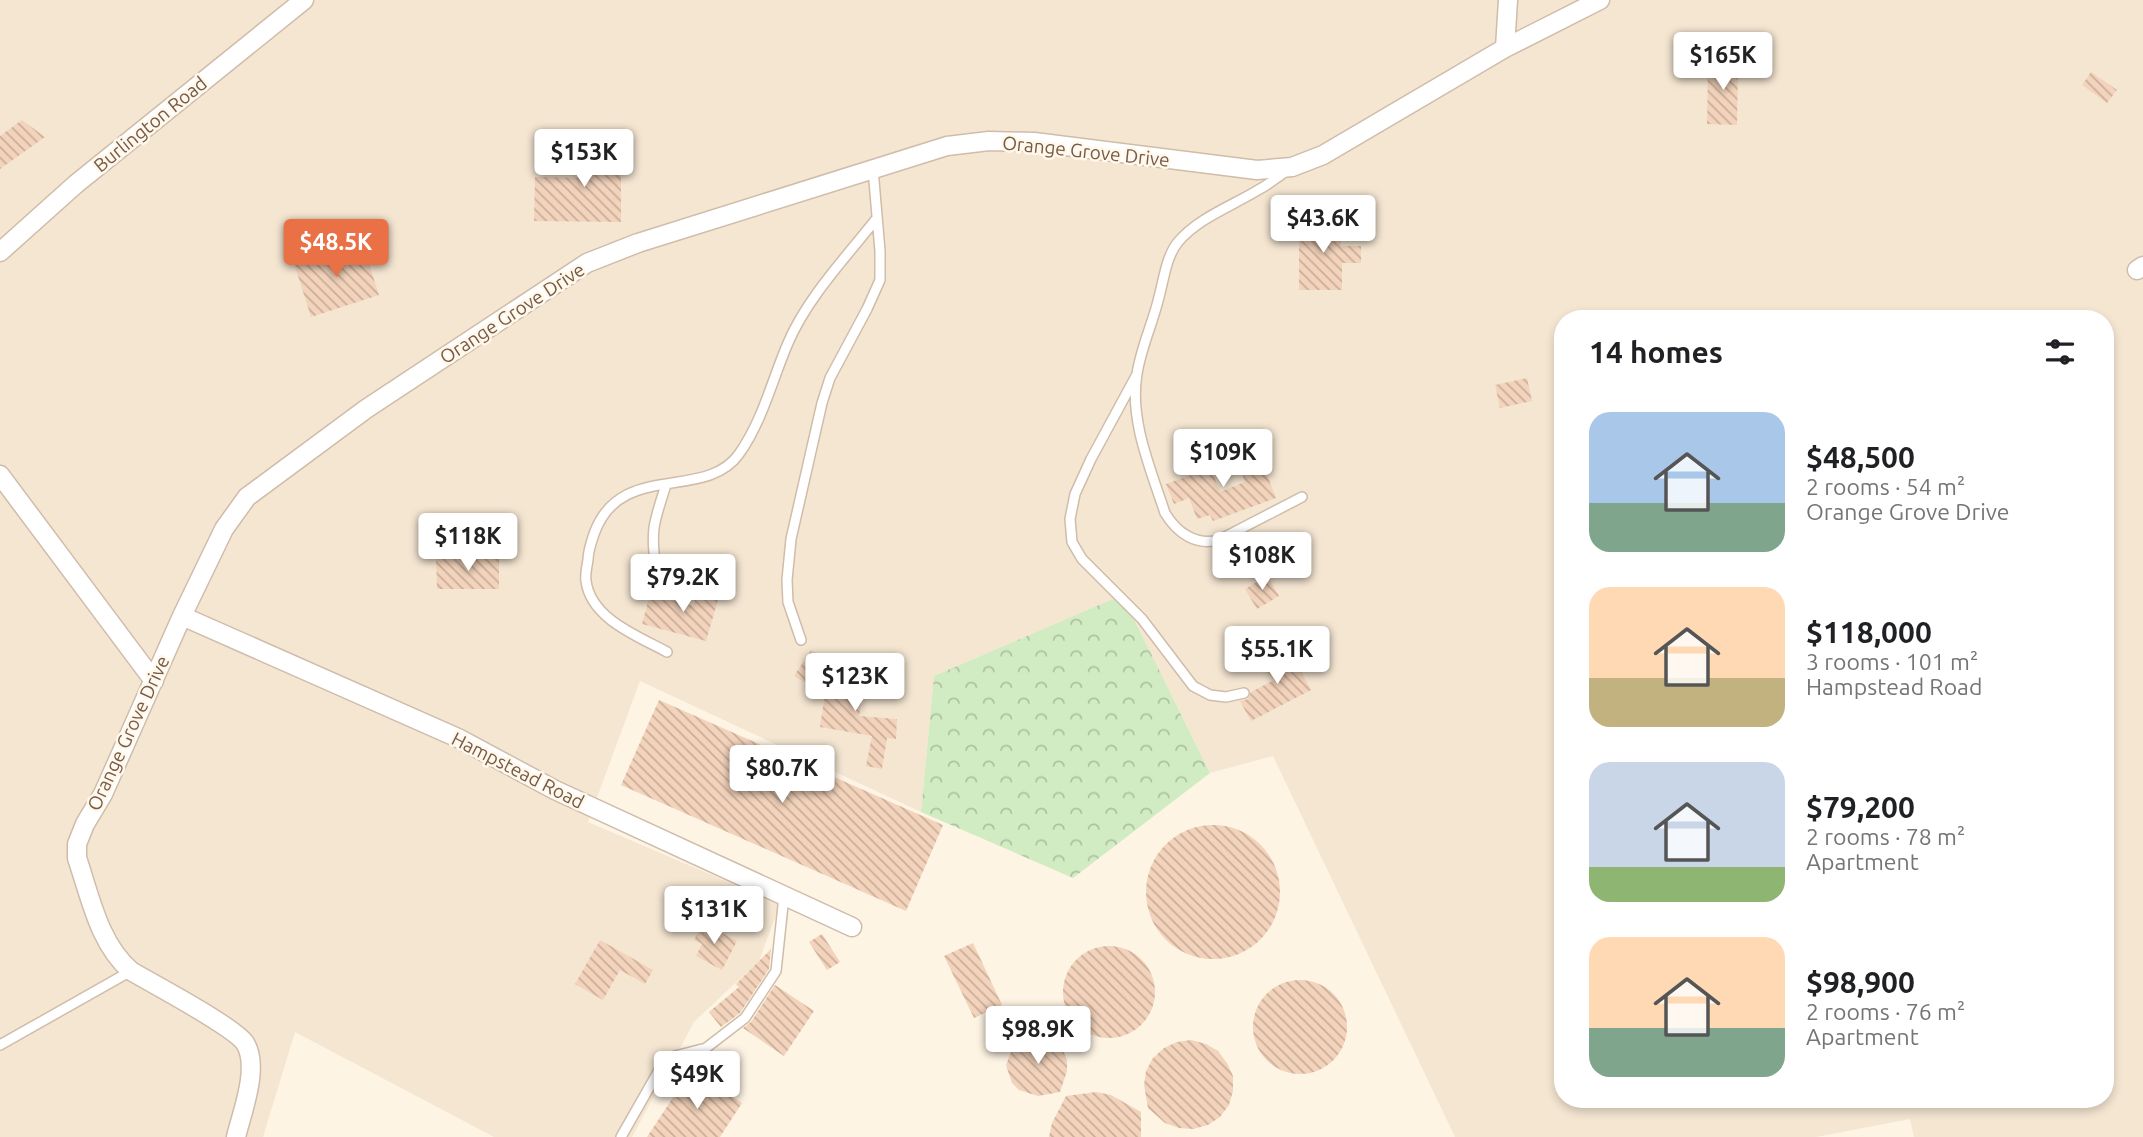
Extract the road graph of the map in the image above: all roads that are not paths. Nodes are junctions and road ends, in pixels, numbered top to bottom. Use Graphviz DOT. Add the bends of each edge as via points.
graph roads {
  1 [pos="304,0"];
  2 [pos="1508,0"];
  3 [pos="1600,0"];
  4 [pos="1505,48"];
  5 [pos="1292,167"];
  6 [pos="873,169"];
  7 [pos="877,218"];
  8 [pos="0,252"];
  9 [pos="1137,375"];
  10 [pos="0,475"];
  11 [pos="666,485"];
  12 [pos="1302,496"];
  13 [pos="656,569"];
  14 [pos="182,616"];
  15 [pos="801,640"];
  16 [pos="667,652"];
  17 [pos="154,681"];
  18 [pos="1244,693"];
  19 [pos="784,896"];
  20 [pos="852,928"];
  21 [pos="131,971"];
  22 [pos="0,1045"];
  23 [pos="236,1137"];
  24 [pos="621,1137"];
  1 -- 8 [label="street, Burlington Road" via="76,184"];
  2 -- 4 [label="street"];
  3 -- 4 [label="street, Orange Grove Drive"];
  4 -- 5 [label="street, Orange Grove Drive" via="1323,155"];
  5 -- 6 [label="street, Orange Grove Drive" via="1257,170 1034,142 989,141 947,146"];
  5 -- 9 [label="lane" via="1177,243"];
  6 -- 7 [label="lane"];
  6 -- 14 [label="street, Orange Grove Drive" via="638,243 587,263 552,285 366,409 247,497 223,529"];
  7 -- 11 [label="lane" via="802,314 761,415 739,454 730,465 713,473"];
  7 -- 15 [label="lane" via="880,280 830,378 791,539 789,601"];
  9 -- 12 [label="lane" via="1139,427 1146,453 1165,513 1184,535 1219,540"];
  9 -- 18 [label="lane" via="1075,494 1072,542 1193,686 1210,695"];
  10 -- 17 [label="street"];
  11 -- 13 [label="lane" via="651,538"];
  11 -- 16 [label="lane" via="634,490 612,504 598,523 588,551 586,581 592,599 614,623"];
  14 -- 17 [label="street, Orange Grove Drive"];
  14 -- 19 [label="street, Hampstead Road" via="458,738 555,790"];
  17 -- 21 [label="street, Orange Grove Drive" via="77,844 76,858 107,943"];
  19 -- 20 [label="street, Hampstead Road"];
  19 -- 24 [label="lane" via="776,971 745,1018 706,1048 669,1058"];
  21 -- 22 [label="lane"];
  21 -- 23 [label="street, Orange Grove Drive" via="245,1043 250,1084"];
}
